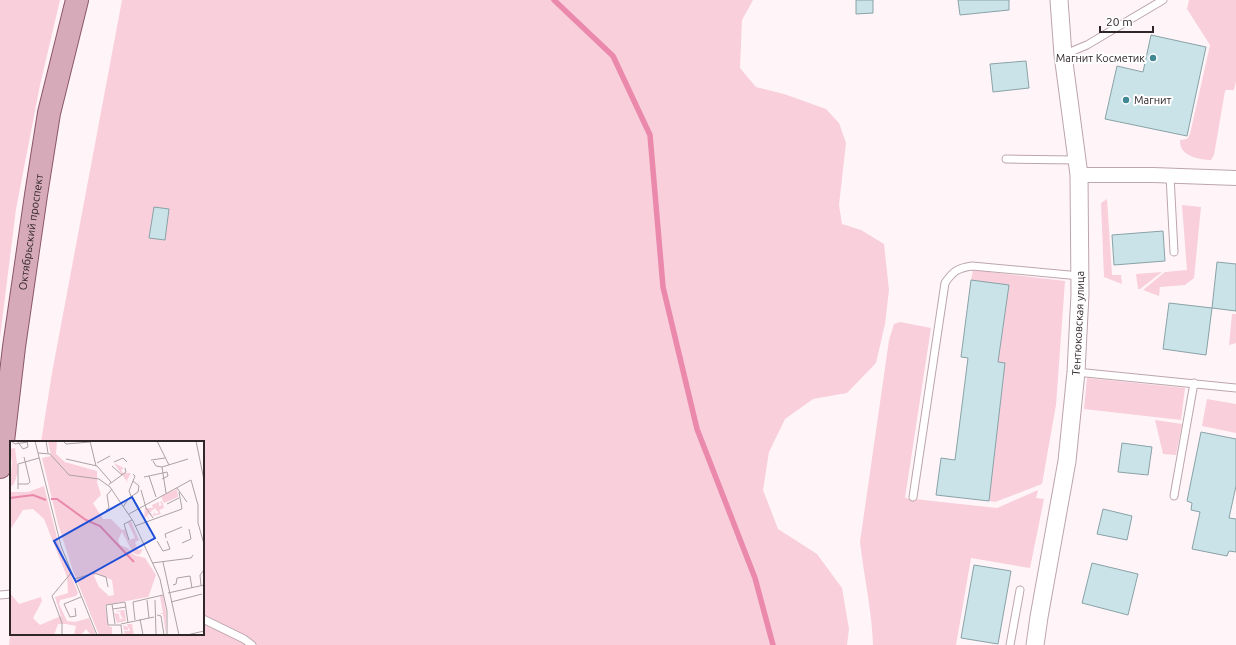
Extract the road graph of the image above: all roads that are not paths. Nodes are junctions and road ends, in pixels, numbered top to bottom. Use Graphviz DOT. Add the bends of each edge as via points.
graph roads {
  1 [pos="77,0"];
  2 [pos="1059,0"];
  3 [pos="1163,0"];
  4 [pos="1063,55"];
  5 [pos="1006,159"];
  6 [pos="1078,167"];
  7 [pos="1170,176"];
  8 [pos="1236,178"];
  9 [pos="1174,252"];
  10 [pos="1081,276"];
  11 [pos="1076,372"];
  12 [pos="1194,384"];
  13 [pos="1236,388"];
  14 [pos="0,467"];
  15 [pos="913,496"];
  16 [pos="1174,496"];
  17 [pos="1020,590"];
  18 [pos="10,594"];
  19 [pos="0,595"];
  20 [pos="204,619"];
  21 [pos="252,645"];
  22 [pos="1010,645"];
  23 [pos="1036,645"];
  1 -- 14 [label="main road, Октябрьский проспект" via="49,113 15,340"];
  2 -- 4 [label="street, Тентюковская улица"];
  3 -- 4 [label="lane" via="1087,45"];
  4 -- 6 [label="street, Тентюковская улица"];
  5 -- 6 [label="lane"];
  6 -- 7 [label="street"];
  6 -- 10 [label="street, Тентюковская улица"];
  7 -- 8 [label="street"];
  7 -- 9 [label="lane"];
  10 -- 11 [label="street, Тентюковская улица"];
  10 -- 15 [label="lane" via="972,266 960,268 951,275 945,283"];
  11 -- 12 [label="lane"];
  11 -- 23 [label="street, Тентюковская улица" via="1066,461"];
  12 -- 13 [label="lane"];
  12 -- 16 [label="lane"];
  17 -- 22 [label="lane"];
  18 -- 19 [label="lane"];
  20 -- 21 [label="lane"];
}
